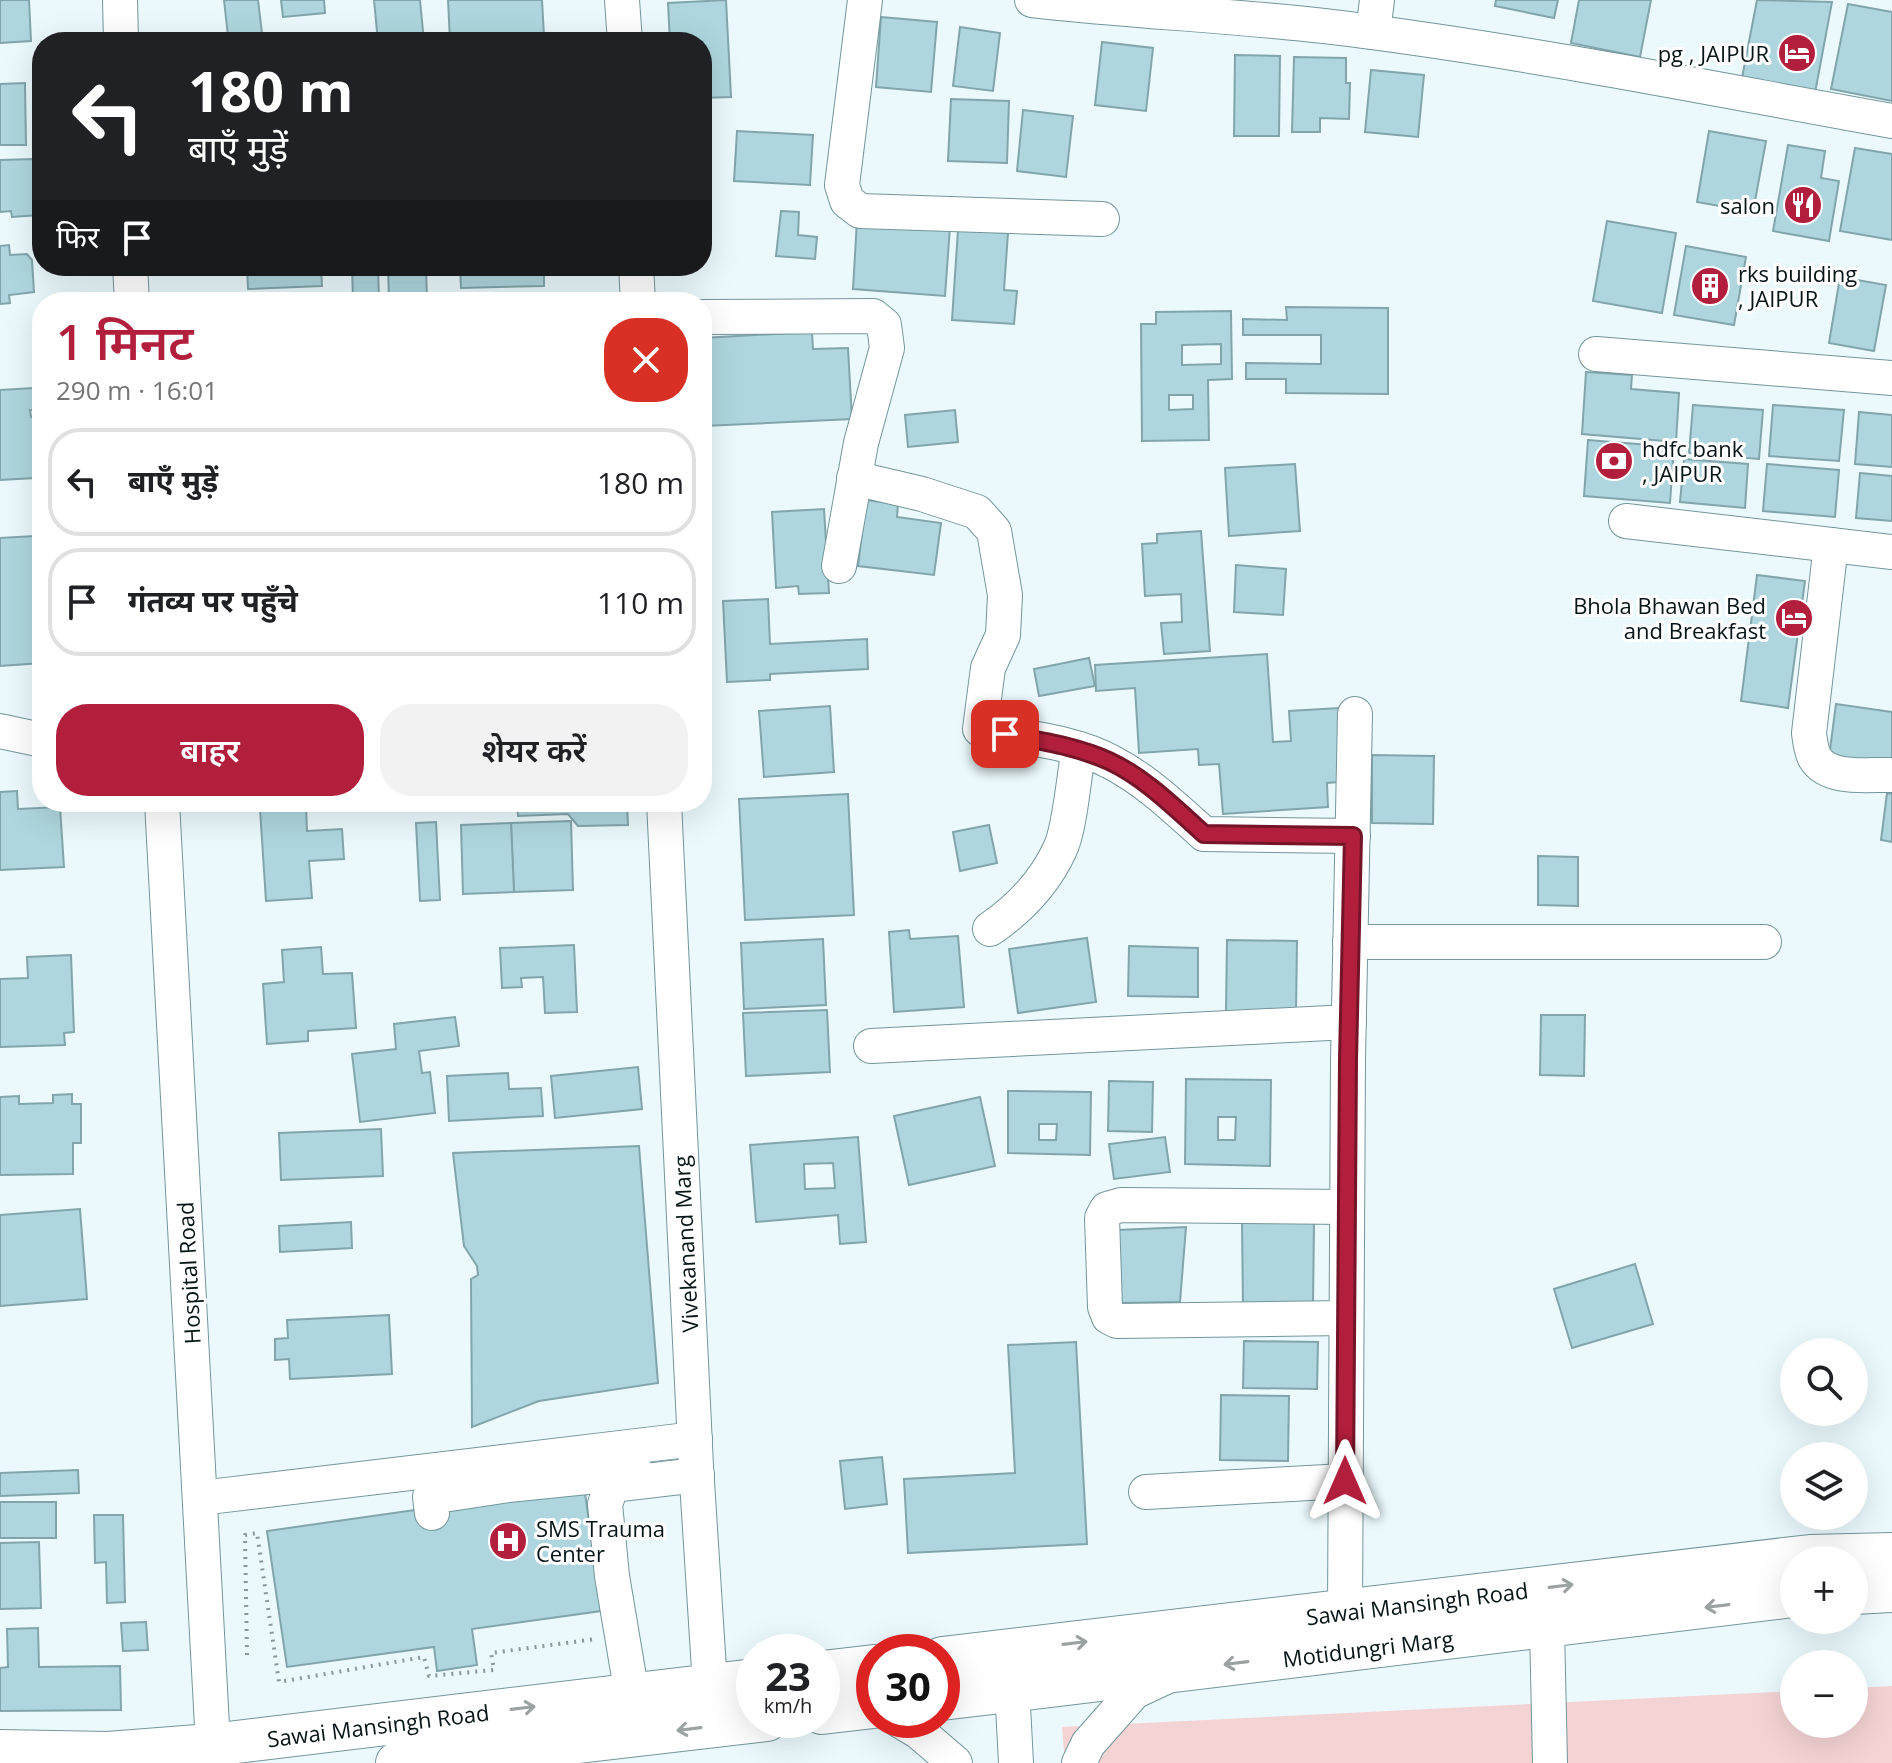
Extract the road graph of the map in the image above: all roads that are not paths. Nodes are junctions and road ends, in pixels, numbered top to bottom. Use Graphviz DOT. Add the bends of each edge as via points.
graph roads {
  1 [pos="120,0"];
  2 [pos="622,0"];
  3 [pos="865,0"];
  4 [pos="1032,0"];
  5 [pos="1375,16"];
  6 [pos="121,32"];
  7 [pos="624,32"];
  8 [pos="1892,121"];
  9 [pos="1102,219"];
  10 [pos="712,317"];
  11 [pos="1596,354"];
  12 [pos="1892,378"];
  13 [pos="854,478"];
  14 [pos="1626,521"];
  15 [pos="1831,545"];
  16 [pos="1892,552"];
  17 [pos="839,566"];
  18 [pos="1355,714"];
  19 [pos="0,731"];
  20 [pos="32,738"];
  21 [pos="1079,749"];
  22 [pos="1892,775"];
  23 [pos="163,812"];
  24 [pos="664,812"];
  25 [pos="1353,836"];
  26 [pos="990,929"];
  27 [pos="1350,942"];
  28 [pos="1764,942"];
  29 [pos="1349,1022"];
  30 [pos="871,1046"];
  31 [pos="1347,1207"];
  32 [pos="1346,1318"];
  33 [pos="696,1460"];
  34 [pos="1345,1481"];
  35 [pos="1146,1492"];
  36 [pos="200,1498"];
  37 [pos="432,1513"];
  38 [pos="1892,1554"];
  39 [pos="1892,1591"];
  40 [pos="1868,1592"];
  41 [pos="1780,1598"];
  42 [pos="1345,1612"];
  43 [pos="1547,1627"];
  44 [pos="960,1661"];
  45 [pos="1181,1670"];
  46 [pos="1011,1671"];
  47 [pos="736,1682"];
  48 [pos="710,1685"];
  49 [pos="960,1692"];
  50 [pos="632,1695"];
  51 [pos="736,1724"];
  52 [pos="926,1738"];
  53 [pos="0,1751"];
  54 [pos="212,1754"];
  55 [pos="397,1763"];
  56 [pos="955,1763"];
  57 [pos="1016,1763"];
  58 [pos="1079,1763"];
  59 [pos="1550,1763"];
  1 -- 6 [label="street"];
  2 -- 7 [label="street"];
  3 -- 9 [label="street" via="842,185 847,201 860,211"];
  4 -- 5 [label="street" via="1280,20"];
  5 -- 8 [label="street" via="1561,61"];
  10 -- 13 [label="street" via="873,316 884,325 887,348"];
  11 -- 12 [label="street"];
  13 -- 17 [label="street"];
  13 -- 21 [label="street" via="977,512 994,531 1005,595 1003,635 988,668 980,729"];
  14 -- 15 [label="street"];
  15 -- 16 [label="street"];
  15 -- 22 [label="street" via="1809,733 1814,756 1825,769"];
  18 -- 25 [label="street"];
  19 -- 20 [label="street"];
  21 -- 25 [label="street" via="1111,762 1165,798 1204,834"];
  21 -- 26 [label="street" via="1062,847 1016,911"];
  23 -- 36 [label="street, Hospital Road"];
  24 -- 33 [label="street, Vivekanand Marg"];
  25 -- 27 [label="street"];
  27 -- 28 [label="street"];
  27 -- 29 [label="street"];
  29 -- 30 [label="street"];
  29 -- 31 [label="street"];
  31 -- 32 [label="street"];
  31 -- 32 [label="street" via="1121,1205 1107,1209 1102,1218 1105,1307 1117,1321"];
  32 -- 34 [label="street"];
  33 -- 36 [label="street"];
  33 -- 37 [label="street" via="430,1497"];
  33 -- 48 [label="street, Vivekanand Marg"];
  33 -- 50 [label="street" via="612,1485 605,1504"];
  34 -- 35 [label="street"];
  34 -- 42 [label="street"];
  36 -- 54 [label="street, Hospital Road"];
  42 -- 38 [label="main road, Sawai Mansingh Road, one-way" via="1810,1556"];
  39 -- 40 [label="main road"];
  41 -- 43 [label="main road, Motidungri Marg, one-way"];
  46 -- 42 [label="main road, Sawai Mansingh Road, one-way"];
  43 -- 45 [label="main road, Motidungri Marg, one-way"];
  43 -- 59 [label="street"];
  44 -- 46 [label="main road, Sawai Mansingh Road"];
  45 -- 46 [label="main road, Motidungri Marg"];
  45 -- 58 [label="street" via="1134,1692 1088,1744"];
  46 -- 49 [label="main road, Motidungri Marg"];
  46 -- 57 [label="street"];
  47 -- 48 [label="main road, Sawai Mansingh Road"];
  48 -- 50 [label="main road, Sawai Mansingh Road"];
  54 -- 50 [label="main road, Sawai Mansingh Road, one-way"];
  51 -- 55 [label="main road, one-way"];
  52 -- 56 [label="street"];
  53 -- 54 [label="main road, Sawai Mansingh Road"];
}
